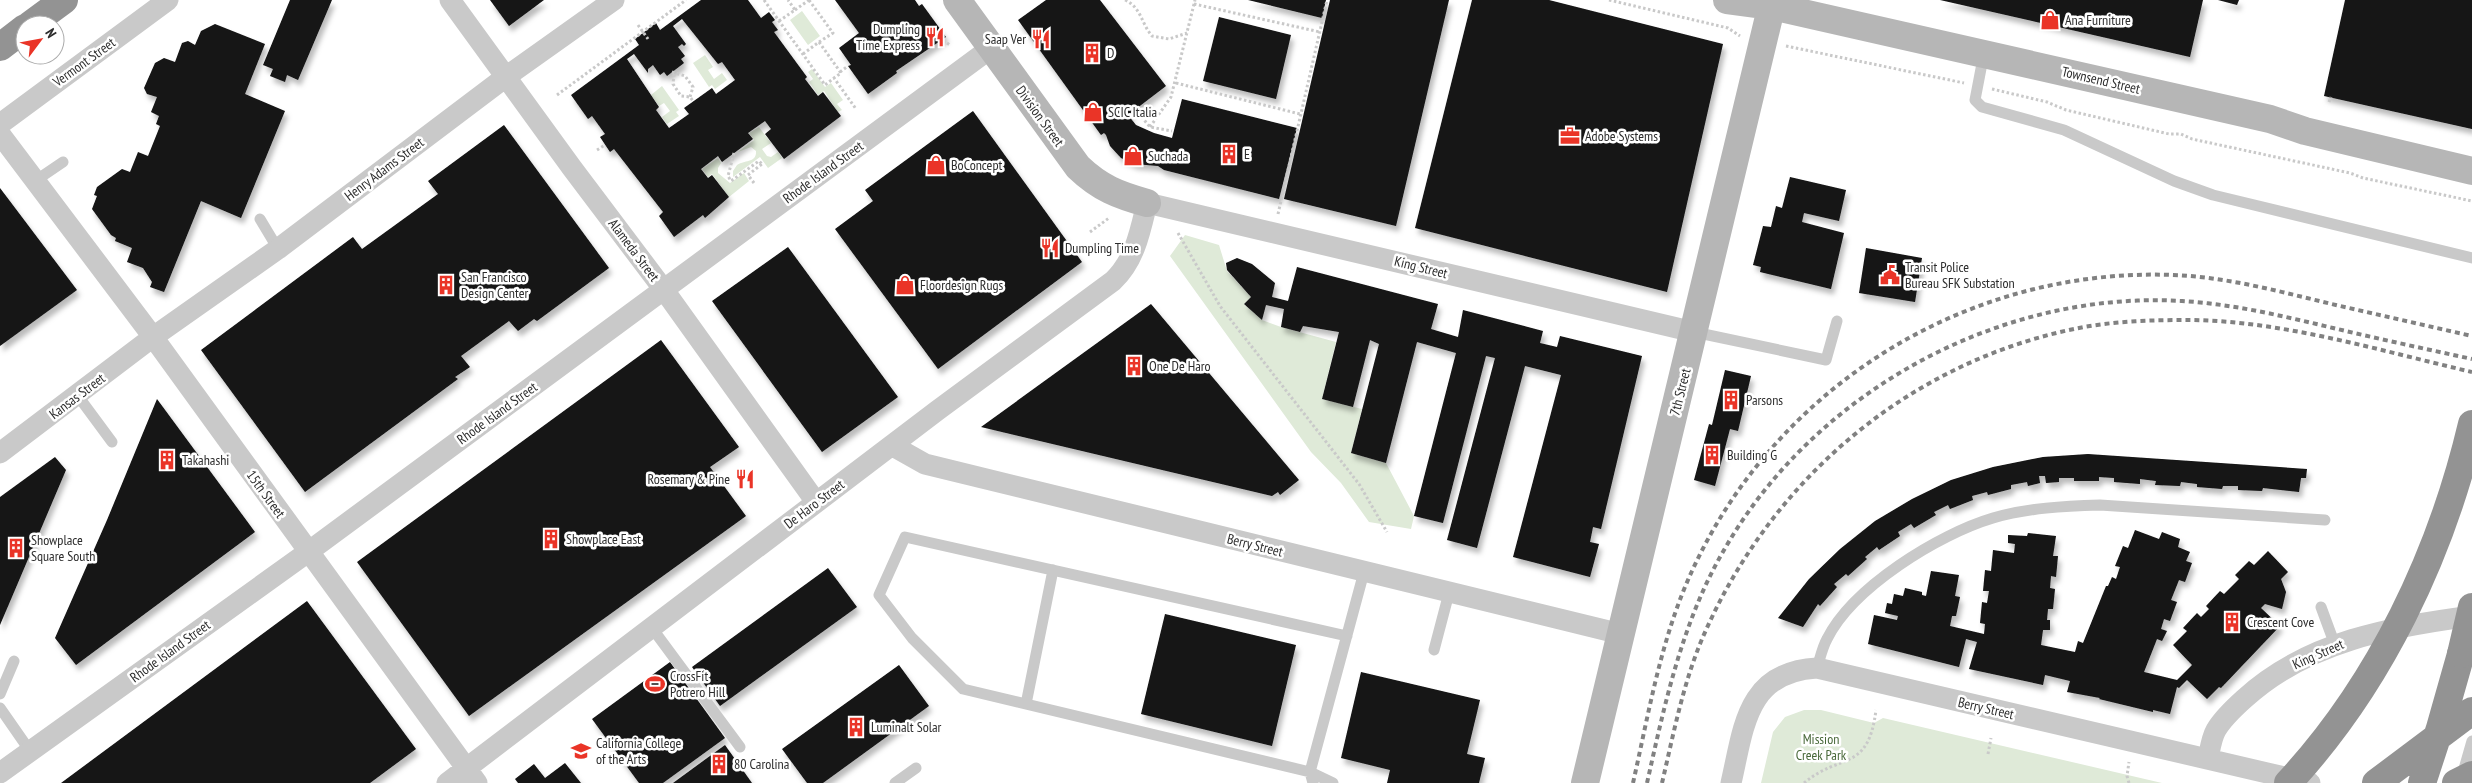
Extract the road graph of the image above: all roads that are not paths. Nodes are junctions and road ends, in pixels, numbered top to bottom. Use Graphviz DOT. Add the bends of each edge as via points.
graph roads {
  1 [pos="64,0"];
  2 [pos="168,0"];
  3 [pos="450,0"];
  4 [pos="614,0"];
  5 [pos="956,0"];
  6 [pos="1727,0"];
  7 [pos="1772,3"];
  8 [pos="44,15"];
  9 [pos="15,36"];
  10 [pos="0,47"];
  11 [pos="991,48"];
  12 [pos="1984,53"];
  13 [pos="506,76"];
  14 [pos="0,124"];
  15 [pos="0,134"];
  16 [pos="63,162"];
  17 [pos="2472,171"];
  18 [pos="35,181"];
  19 [pos="1147,203"];
  20 [pos="260,219"];
  21 [pos="278,250"];
  22 [pos="2472,258"];
  23 [pos="664,290"];
  24 [pos="1837,321"];
  25 [pos="1694,332"];
  26 [pos="153,337"];
  27 [pos="78,396"];
  28 [pos="2472,424"];
  29 [pos="112,442"];
  30 [pos="893,446"];
  31 [pos="0,453"];
  32 [pos="816,502"];
  33 [pos="2325,520"];
  34 [pos="308,552"];
  35 [pos="1053,570"];
  36 [pos="1364,572"];
  37 [pos="1449,592"];
  38 [pos="2321,607"];
  39 [pos="2472,607"];
  40 [pos="2472,616"];
  41 [pos="652,628"];
  42 [pos="1621,634"];
  43 [pos="1347,636"];
  44 [pos="2335,645"];
  45 [pos="1434,650"];
  46 [pos="14,661"];
  47 [pos="1817,668"];
  48 [pos="0,694"];
  49 [pos="1026,704"];
  50 [pos="0,708"];
  51 [pos="2472,712"];
  52 [pos="2472,742"];
  53 [pos="740,747"];
  54 [pos="30,751"];
  55 [pos="2208,759"];
  56 [pos="916,768"];
  57 [pos="0,773"];
  58 [pos="2472,775"];
  59 [pos="472,776"];
  60 [pos="1311,778"];
  61 [pos="447,783"];
  62 [pos="895,783"];
  63 [pos="1333,783"];
  64 [pos="1585,783"];
  65 [pos="1732,783"];
  66 [pos="2288,783"];
  67 [pos="2310,783"];
  68 [pos="2376,783"];
  69 [pos="2422,783"];
  70 [pos="2456,783"];
  71 [pos="2461,783"];
  1 -- 8 [label="highway"];
  2 -- 14 [label="street, Vermont Street"];
  3 -- 13 [label="street, Alameda Street"];
  4 -- 13 [label="street, Henry Adams Street"];
  5 -- 11 [label="street, Division Street"];
  6 -- 7 [label="street, Townsend Street"];
  7 -- 12 [label="street, Townsend Street"];
  7 -- 25 [label="street, 7th Street"];
  9 -- 10 [label="highway"];
  11 -- 19 [label="street, Division Street" via="1078,167 1110,191"];
  11 -- 23 [label="street, Rhode Island Street"];
  12 -- 17 [label="street, Townsend Street" via="2270,119 2304,131"];
  12 -- 22 [label="lane" via="1975,100 1982,107 2064,130 2174,181 2213,195"];
  13 -- 21 [label="street, Henry Adams Street"];
  13 -- 23 [label="street, Alameda Street"];
  15 -- 18 [label="street, 15th Street"];
  16 -- 18 [label="lane"];
  18 -- 26 [label="street, 15th Street"];
  19 -- 25 [label="street, King Street"];
  19 -- 30 [label="street, De Haro Street" via="1131,259 1118,276"];
  20 -- 21 [label="lane"];
  21 -- 26 [label="street, Henry Adams Street"];
  23 -- 32 [label="street, Alameda Street"];
  23 -- 34 [label="street, Rhode Island Street"];
  24 -- 25 [label="lane" via="1826,360"];
  25 -- 42 [label="street, 7th Street"];
  26 -- 27 [label="street, Kansas Street"];
  26 -- 34 [label="street, 15th Street"];
  27 -- 29 [label="lane"];
  27 -- 31 [label="street, Kansas Street"];
  28 -- 66 [label="highway, bridge" via="2445,516 2424,572 2399,623 2367,679 2332,730"];
  30 -- 32 [label="street, De Haro Street"];
  30 -- 36 [label="street, Berry Street" via="925,464"];
  32 -- 41 [label="street, De Haro Street"];
  33 -- 47 [label="lane" via="2100,505 2064,506 1994,518 1956,532 1922,550 1854,601 1827,639"];
  34 -- 54 [label="street, Rhode Island Street"];
  34 -- 59 [label="street, 15th Street"];
  35 -- 43 [label="lane"];
  35 -- 49 [label="lane"];
  35 -- 49 [label="lane" via="905,537 879,595 912,638 963,689"];
  36 -- 37 [label="street, Berry Street"];
  36 -- 43 [label="lane"];
  37 -- 42 [label="street, Berry Street"];
  37 -- 45 [label="lane"];
  38 -- 44 [label="lane"];
  39 -- 69 [label="highway, bridge"];
  40 -- 44 [label="street, King Street" via="2383,630"];
  41 -- 53 [label="lane"];
  41 -- 59 [label="street, De Haro Street"];
  42 -- 64 [label="street, 7th Street"];
  43 -- 60 [label="lane"];
  44 -- 55 [label="street, King Street" via="2292,665 2252,692 2219,726"];
  46 -- 48 [label="lane"];
  47 -- 55 [label="street, Berry Street"];
  47 -- 65 [label="street, Berry Street" via="1788,672 1775,678 1758,696 1745,722"];
  49 -- 60 [label="lane"];
  50 -- 54 [label="lane"];
  51 -- 68 [label="highway"];
  52 -- 71 [label="lane"];
  54 -- 57 [label="street, Rhode Island Street"];
  55 -- 67 [label="street, Berry Street"];
  56 -- 62 [label="lane"];
  58 -- 70 [label="highway, bridge"];
  59 -- 61 [label="street, De Haro Street"];
  60 -- 63 [label="lane"];
}
